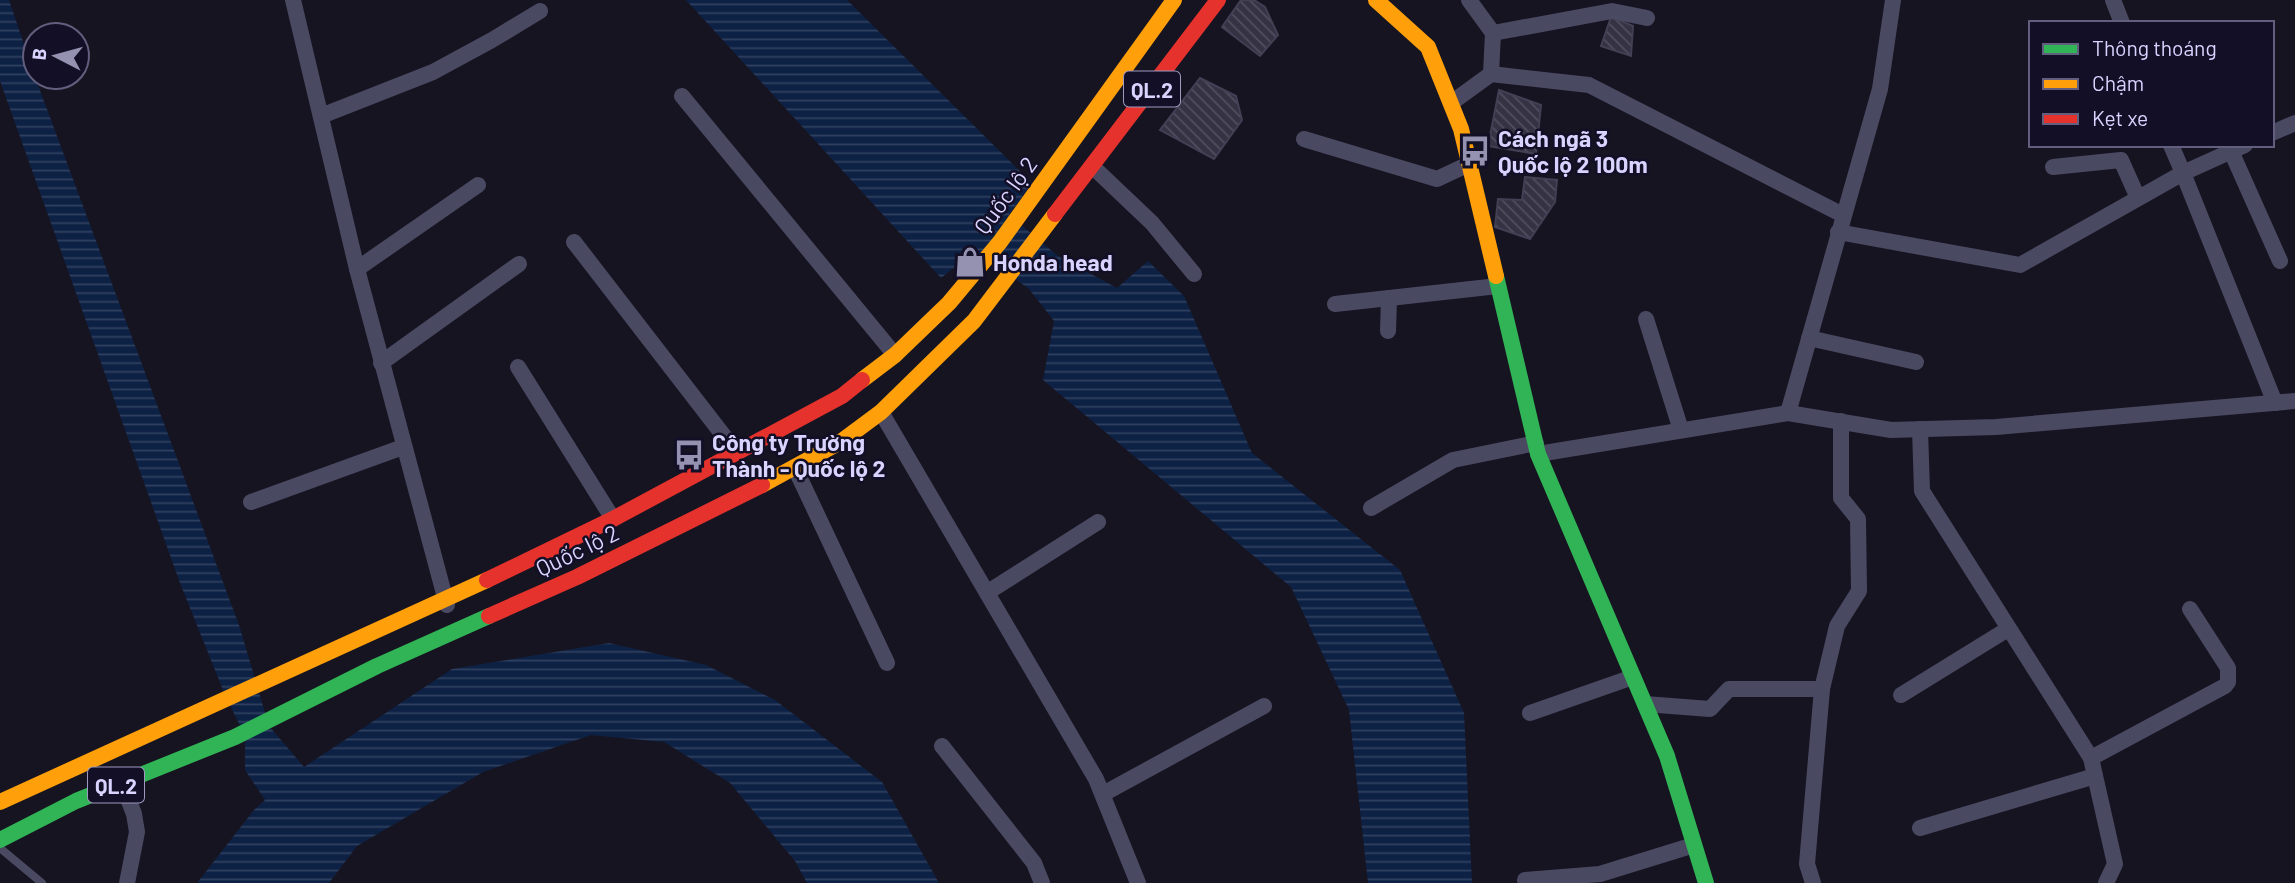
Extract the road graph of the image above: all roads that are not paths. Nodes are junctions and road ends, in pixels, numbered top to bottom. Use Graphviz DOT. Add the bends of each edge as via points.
graph roads {
  1 [pos="293,0"];
  2 [pos="1174,0"];
  3 [pos="1218,0"];
  4 [pos="1376,0"];
  5 [pos="1469,0"];
  6 [pos="1893,0"];
  7 [pos="2113,0"];
  8 [pos="540,11"];
  9 [pos="1647,18"];
  10 [pos="2121,21"];
  11 [pos="1493,33"];
  12 [pos="1491,74"];
  13 [pos="682,96"];
  14 [pos="1451,103"];
  15 [pos="321,116"];
  16 [pos="2295,123"];
  17 [pos="2274,132"];
  18 [pos="1304,139"];
  19 [pos="2172,147"];
  20 [pos="2238,148"];
  21 [pos="1469,164"];
  22 [pos="2053,167"];
  23 [pos="1087,171"];
  24 [pos="2183,173"];
  25 [pos="478,185"];
  26 [pos="2138,198"];
  27 [pos="1843,215"];
  28 [pos="1838,232"];
  29 [pos="574,242"];
  30 [pos="2280,261"];
  31 [pos="519,264"];
  32 [pos="357,269"];
  33 [pos="1194,274"];
  34 [pos="1498,286"];
  35 [pos="1388,298"];
  36 [pos="1335,304"];
  37 [pos="1646,319"];
  38 [pos="1388,331"];
  39 [pos="1809,338"];
  40 [pos="895,355"];
  41 [pos="1916,362"];
  42 [pos="381,363"];
  43 [pos="518,367"];
  44 [pos="2295,401"];
  45 [pos="2275,403"];
  46 [pos="881,412"];
  47 [pos="1788,413"];
  48 [pos="1841,421"];
  49 [pos="1920,429"];
  50 [pos="1681,430"];
  51 [pos="403,447"];
  52 [pos="1537,449"];
  53 [pos="737,453"];
  54 [pos="795,468"];
  55 [pos="251,502"];
  56 [pos="1371,508"];
  57 [pos="613,519"];
  58 [pos="1098,522"];
  59 [pos="988,592"];
  60 [pos="446,600"];
  61 [pos="2190,609"];
  62 [pos="2008,629"];
  63 [pos="457,631"];
  64 [pos="887,663"];
  65 [pos="1633,677"];
  66 [pos="1822,689"];
  67 [pos="1901,695"];
  68 [pos="1645,704"];
  69 [pos="1264,706"];
  70 [pos="1530,713"];
  71 [pos="942,746"];
  72 [pos="2091,758"];
  73 [pos="2095,776"];
  74 [pos="122,783"];
  75 [pos="1103,794"];
  76 [pos="0,802"];
  77 [pos="1920,828"];
  78 [pos="0,840"];
  79 [pos="1694,845"];
  80 [pos="0,848"];
  81 [pos="1525,880"];
  82 [pos="1547,881"];
  83 [pos="42,883"];
  84 [pos="127,883"];
  85 [pos="1042,883"];
  86 [pos="1138,883"];
  87 [pos="1706,883"];
  88 [pos="1813,883"];
  89 [pos="2106,883"];
  1 -- 15 [label="street"];
  2 -- 40 [label="main road, Quốc lộ 2 / QL.2" via="1000,242 949,303"];
  3 -- 23 [label="main road, QL.2"];
  4 -- 14 [label="main road" via="1428,47"];
  5 -- 11 [label="street"];
  6 -- 27 [label="street" via="1880,89"];
  7 -- 10 [label="street"];
  8 -- 15 [label="street" via="433,72"];
  9 -- 11 [label="street" via="1612,11"];
  11 -- 12 [label="street"];
  12 -- 14 [label="street"];
  12 -- 27 [label="street" via="1588,85"];
  13 -- 40 [label="street"];
  14 -- 21 [label="main road"];
  15 -- 32 [label="street"];
  16 -- 17 [label="street"];
  18 -- 21 [label="street" via="1437,178"];
  19 -- 24 [label="street"];
  20 -- 24 [label="street"];
  20 -- 30 [label="street"];
  21 -- 34 [label="main road"];
  22 -- 26 [label="street" via="2121,160"];
  23 -- 33 [label="street" via="1152,223"];
  23 -- 46 [label="main road, Quốc lộ 2 / QL.2" via="974,321"];
  24 -- 26 [label="street"];
  24 -- 45 [label="street"];
  25 -- 32 [label="street"];
  26 -- 28 [label="street" via="2020,265"];
  27 -- 28 [label="street"];
  28 -- 39 [label="street"];
  29 -- 53 [label="street"];
  31 -- 42 [label="street"];
  32 -- 42 [label="street"];
  34 -- 35 [label="street"];
  34 -- 52 [label="main road"];
  35 -- 36 [label="street"];
  35 -- 38 [label="street"];
  37 -- 50 [label="street"];
  39 -- 41 [label="street"];
  39 -- 47 [label="street"];
  40 -- 53 [label="main road, Quốc lộ 2 / QL.2" via="842,396"];
  42 -- 51 [label="street"];
  43 -- 57 [label="street"];
  44 -- 45 [label="street"];
  45 -- 49 [label="street" via="1996,427"];
  46 -- 54 [label="main road, Quốc lộ 2 / QL.2"];
  46 -- 59 [label="street"];
  47 -- 48 [label="street"];
  47 -- 50 [label="street"];
  48 -- 49 [label="street" via="1891,430"];
  48 -- 66 [label="street" via="1841,498 1858,519 1859,591 1837,626"];
  49 -- 62 [label="street" via="1922,491"];
  50 -- 52 [label="street"];
  51 -- 55 [label="street"];
  51 -- 60 [label="street"];
  52 -- 56 [label="street" via="1452,460"];
  52 -- 65 [label="main road"];
  53 -- 57 [label="main road, Quốc lộ 2 / QL.2"];
  54 -- 63 [label="main road, Quốc lộ 2 / QL.2"];
  54 -- 64 [label="street"];
  57 -- 60 [label="main road, Quốc lộ 2 / QL.2"];
  58 -- 59 [label="street"];
  59 -- 75 [label="street"];
  60 -- 63 [label="street"];
  60 -- 76 [label="main road, Quốc lộ 2 / QL.2"];
  61 -- 72 [label="street" via="2228,668 2225,686"];
  62 -- 67 [label="street"];
  62 -- 72 [label="street"];
  63 -- 74 [label="main road, Quốc lộ 2 / QL.2" via="235,737"];
  65 -- 68 [label="main road"];
  65 -- 70 [label="street"];
  66 -- 68 [label="street" via="1729,689 1710,709"];
  66 -- 88 [label="street" via="1807,864"];
  68 -- 79 [label="main road" via="1667,756"];
  69 -- 75 [label="street"];
  71 -- 85 [label="street" via="1034,863"];
  72 -- 73 [label="street"];
  73 -- 77 [label="street"];
  73 -- 89 [label="street" via="2115,864"];
  74 -- 78 [label="main road, Quốc lộ 2 / QL.2"];
  74 -- 84 [label="street" via="137,832"];
  75 -- 86 [label="street"];
  79 -- 82 [label="street" via="1600,874"];
  79 -- 87 [label="main road"];
  80 -- 83 [label="lane"];
  81 -- 82 [label="street"];
}
